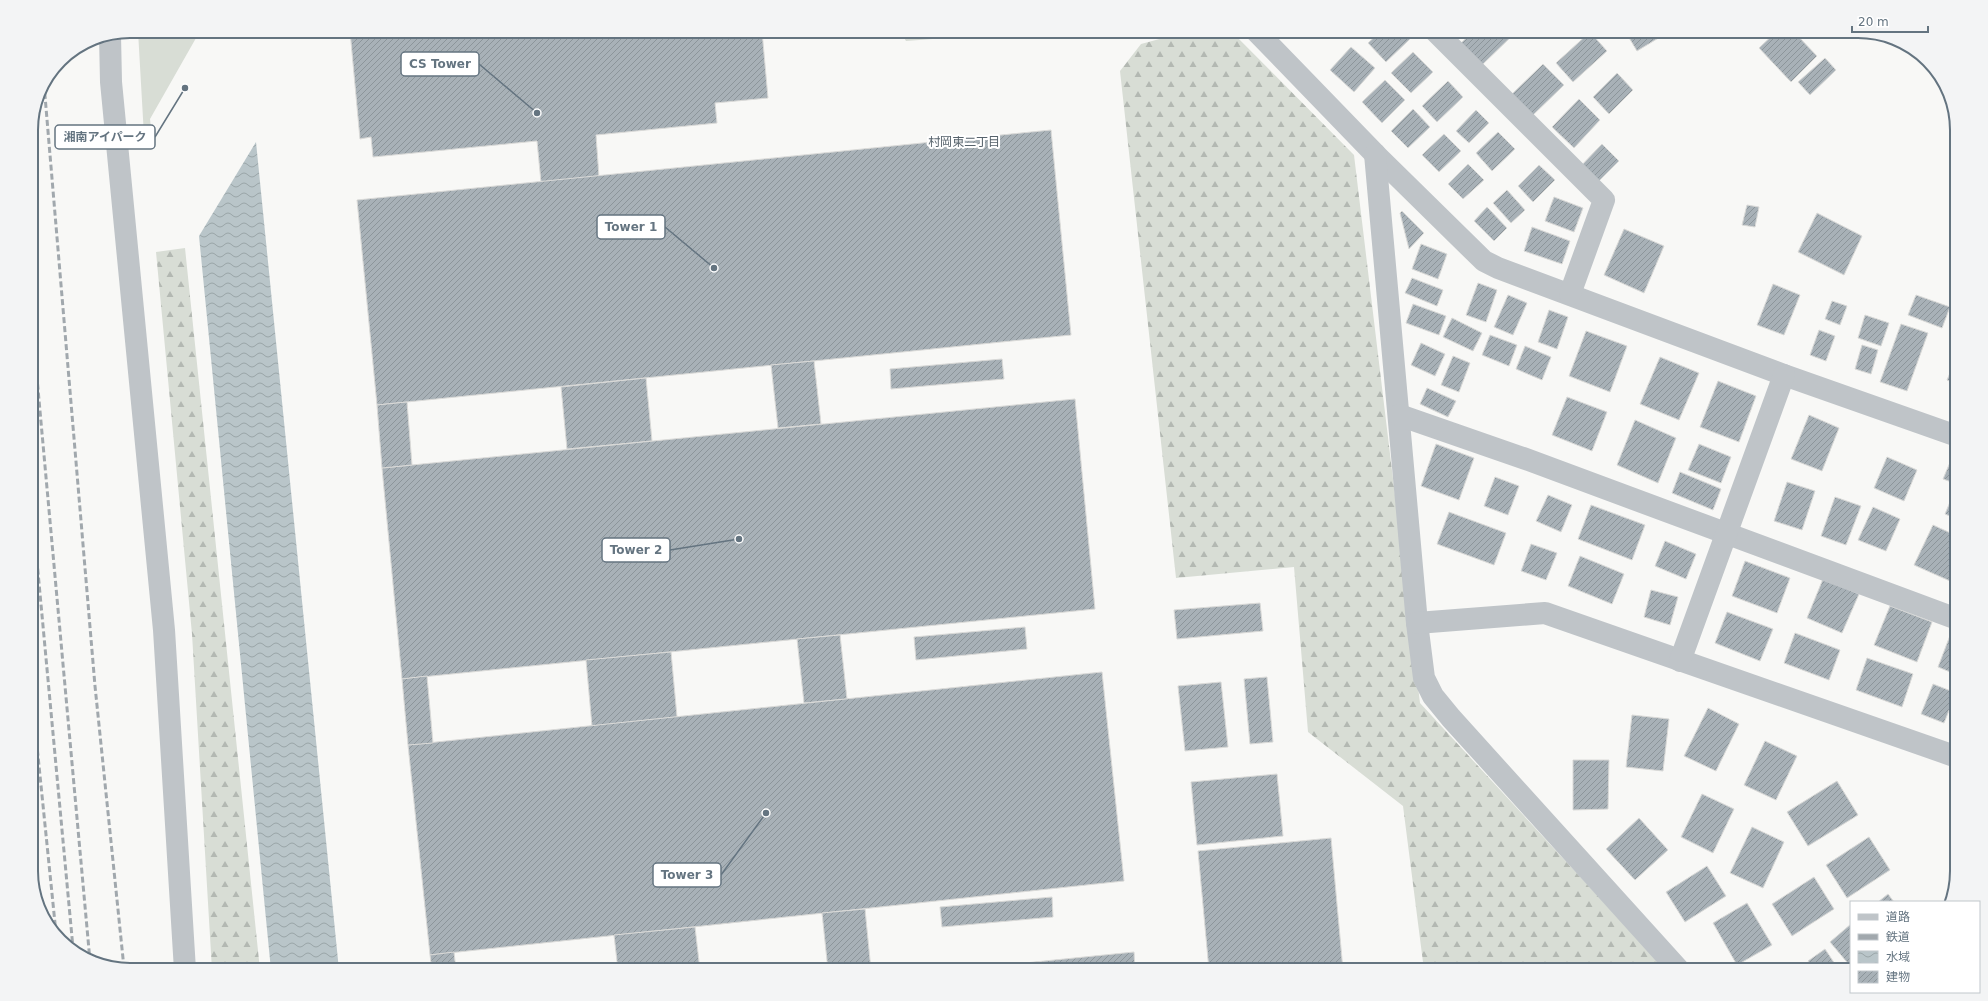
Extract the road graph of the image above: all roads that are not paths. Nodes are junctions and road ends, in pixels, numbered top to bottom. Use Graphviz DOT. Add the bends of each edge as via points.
graph roads {
  1 [pos="1263,38"];
  2 [pos="1442,38"];
  3 [pos="110,40"];
  4 [pos="1375,154"];
  5 [pos="1570,294"];
  6 [pos="1784,375"];
  7 [pos="1400,414"];
  8 [pos="1950,434"];
  9 [pos="1726,534"];
  10 [pos="1950,616"];
  11 [pos="1417,623"];
  12 [pos="1680,661"];
  13 [pos="1950,755"];
  14 [pos="185,963"];
  15 [pos="1673,963"];
  1 -- 4 [label="street"];
  2 -- 5 [label="street" via="1604,200"];
  3 -- 14 [label="street" via="111,82 164,630"];
  4 -- 5 [label="street" via="1484,261"];
  4 -- 7 [label="street"];
  5 -- 6 [label="street"];
  6 -- 8 [label="street"];
  6 -- 9 [label="street"];
  7 -- 9 [label="street"];
  7 -- 11 [label="street"];
  9 -- 10 [label="street"];
  9 -- 12 [label="street"];
  11 -- 12 [label="street" via="1545,613"];
  11 -- 15 [label="street" via="1424,678 1433,696"];
  12 -- 13 [label="street"];
}
